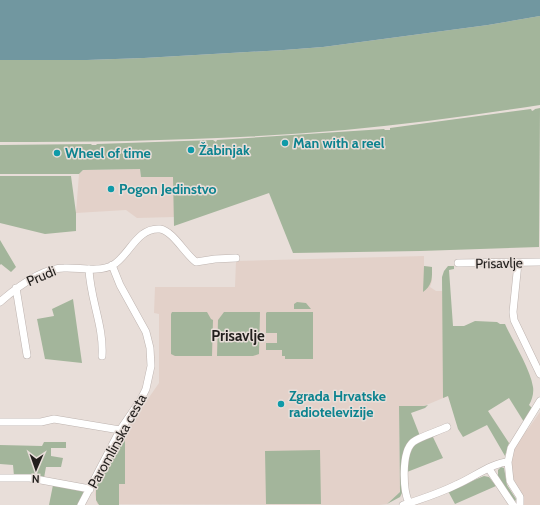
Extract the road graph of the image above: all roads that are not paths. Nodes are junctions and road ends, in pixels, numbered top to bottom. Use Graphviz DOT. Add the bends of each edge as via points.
graph roads {
  1 [pos="236,258"];
  2 [pos="540,262"];
  3 [pos="458,263"];
  4 [pos="518,263"];
  5 [pos="112,265"];
  6 [pos="89,269"];
  7 [pos="16,288"];
  8 [pos="0,302"];
  9 [pos="27,355"];
  10 [pos="102,356"];
  11 [pos="540,374"];
  12 [pos="540,402"];
  13 [pos="0,422"];
  14 [pos="447,427"];
  15 [pos="120,430"];
  16 [pos="508,462"];
  17 [pos="489,469"];
  18 [pos="0,478"];
  19 [pos="90,489"];
  20 [pos="405,504"];
  21 [pos="81,505"];
  22 [pos="513,505"];
  23 [pos="520,505"];
  1 -- 5 [label="street" via="196,262 168,232 159,229 148,232 136,240 122,258"];
  2 -- 4 [label="street, Prisavlje"];
  3 -- 4 [label="street, Prisavlje"];
  4 -- 11 [label="street" via="514,320"];
  5 -- 6 [label="street, Prudi" via="101,269"];
  5 -- 15 [label="street, Paromlinska cesta" via="146,332 151,358 146,389"];
  6 -- 7 [label="street, Prudi" via="58,269 42,274"];
  6 -- 10 [label="street" via="90,286 102,338"];
  7 -- 8 [label="street, Prudi"];
  7 -- 9 [label="street"];
  12 -- 16 [label="street" via="511,448"];
  13 -- 15 [label="street" via="41,422 54,419"];
  14 -- 20 [label="street" via="409,446 405,469"];
  15 -- 19 [label="street, Paromlinska cesta"];
  16 -- 17 [label="street" via="499,463"];
  16 -- 23 [label="street" via="510,481 520,497"];
  17 -- 20 [label="street" via="445,490"];
  17 -- 22 [label="street"];
  18 -- 19 [label="street" via="30,478"];
  19 -- 21 [label="street, Paromlinska cesta"];
}
